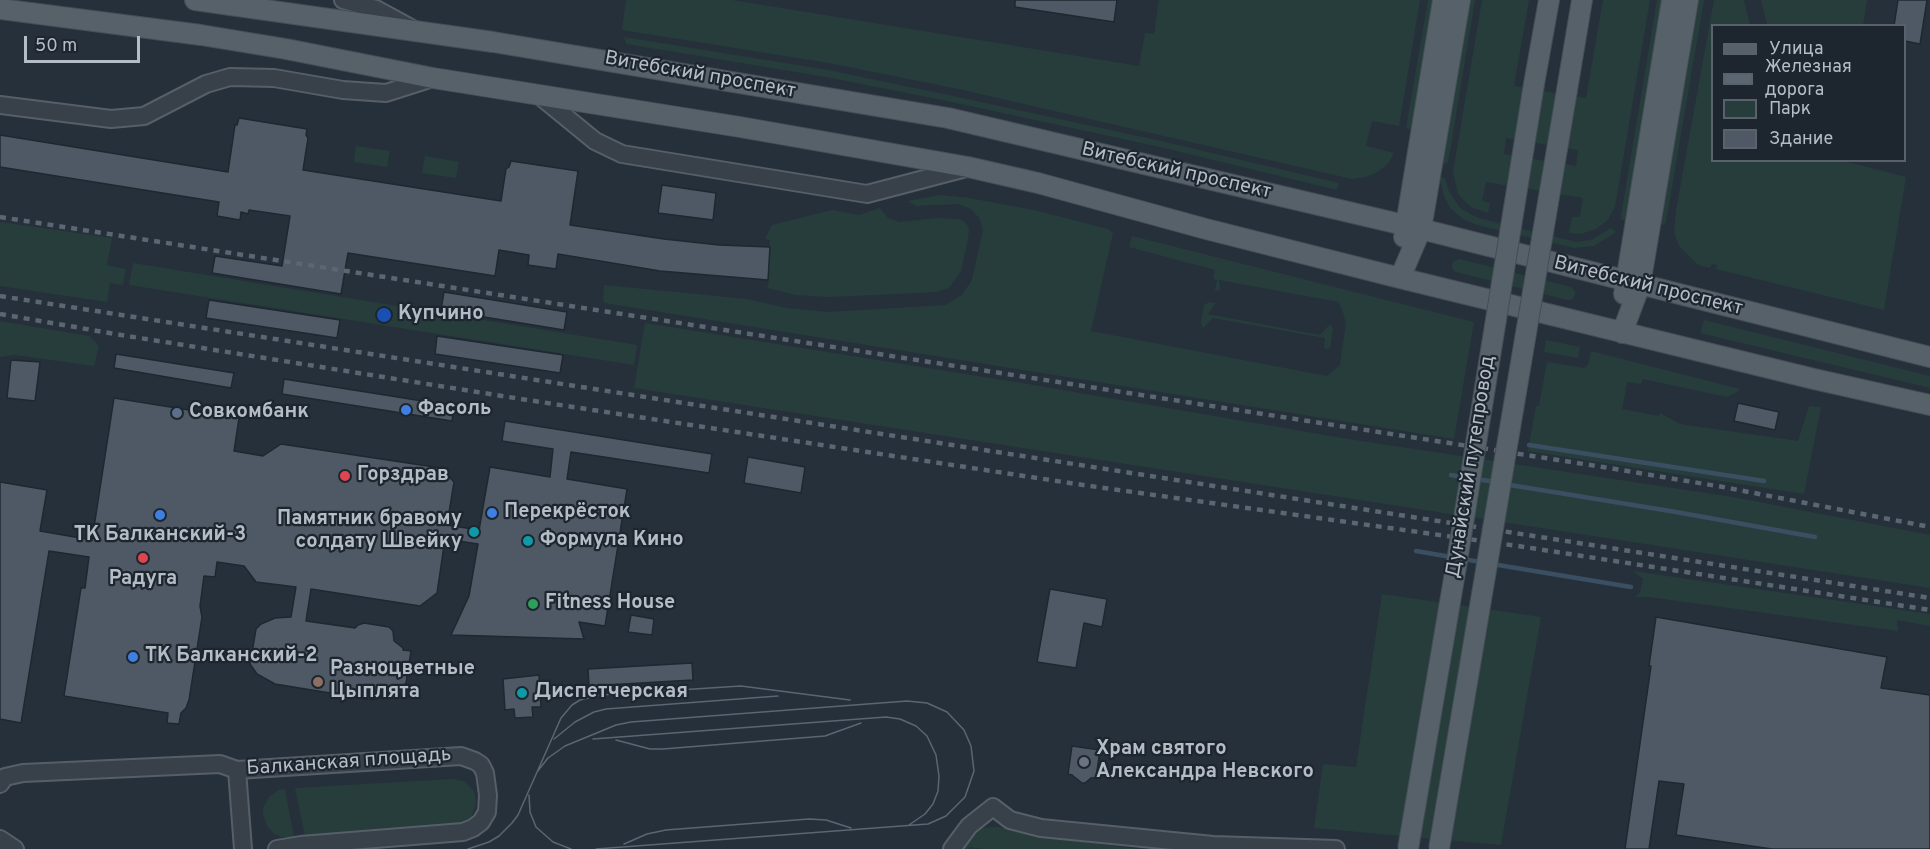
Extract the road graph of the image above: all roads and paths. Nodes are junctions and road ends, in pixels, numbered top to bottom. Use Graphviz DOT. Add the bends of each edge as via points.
graph roads {
  1 [pos="195,0"];
  2 [pos="343,0"];
  3 [pos="1443,0"];
  4 [pos="1460,0"];
  5 [pos="1549,0"];
  6 [pos="1582,0"];
  7 [pos="1672,0"];
  8 [pos="1688,0"];
  9 [pos="0,9"];
  10 [pos="414,30"];
  11 [pos="432,78"];
  12 [pos="540,96"];
  13 [pos="0,105"];
  14 [pos="968,167"];
  15 [pos="1413,227"];
  16 [pos="1400,278"];
  17 [pos="1632,283"];
  18 [pos="1622,333"];
  19 [pos="1930,357"];
  20 [pos="1930,405"];
  21 [pos="237,771"];
  22 [pos="0,784"];
  23 [pos="0,839"];
  24 [pos="15,849"];
  25 [pos="243,849"];
  26 [pos="277,849"];
  27 [pos="952,849"];
  28 [pos="1336,849"];
  29 [pos="1408,849"];
  30 [pos="1439,849"];
  1 -- 10 [label="main road, Витебский проспект"];
  2 -- 10 [label="street, Витебский проспект" via="376,9"];
  3 -- 15 [label="main road"];
  4 -- 15 [label="main road"];
  5 -- 29 [label="main road, Дунайский путепровод, bridge"];
  6 -- 30 [label="main road, Дунайский путепровод, bridge"];
  7 -- 17 [label="main road"];
  8 -- 17 [label="main road"];
  9 -- 11 [label="main road" via="201,35"];
  10 -- 15 [label="main road, Витебский проспект" via="948,118"];
  11 -- 12 [label="main road"];
  11 -- 13 [label="street" via="386,93 273,78 230,77 206,84 144,116 111,119"];
  12 -- 14 [label="main road"];
  12 -- 14 [label="street" via="595,141 622,154 867,194"];
  14 -- 16 [label="main road"];
  15 -- 16 [label="main road"];
  15 -- 17 [label="main road, Витебский проспект"];
  16 -- 18 [label="main road"];
  17 -- 18 [label="main road"];
  17 -- 19 [label="main road, Витебский проспект"];
  18 -- 20 [label="main road"];
  21 -- 22 [label="street, Балканская площадь" via="220,764 23,773 5,777"];
  21 -- 25 [label="street"];
  21 -- 26 [label="street, Балканская площадь" via="461,756 481,765 488,795 487,812 473,828"];
  23 -- 24 [label="street"];
  27 -- 28 [label="street" via="969,826 993,807 1010,820 1041,828 1214,845"];
}
